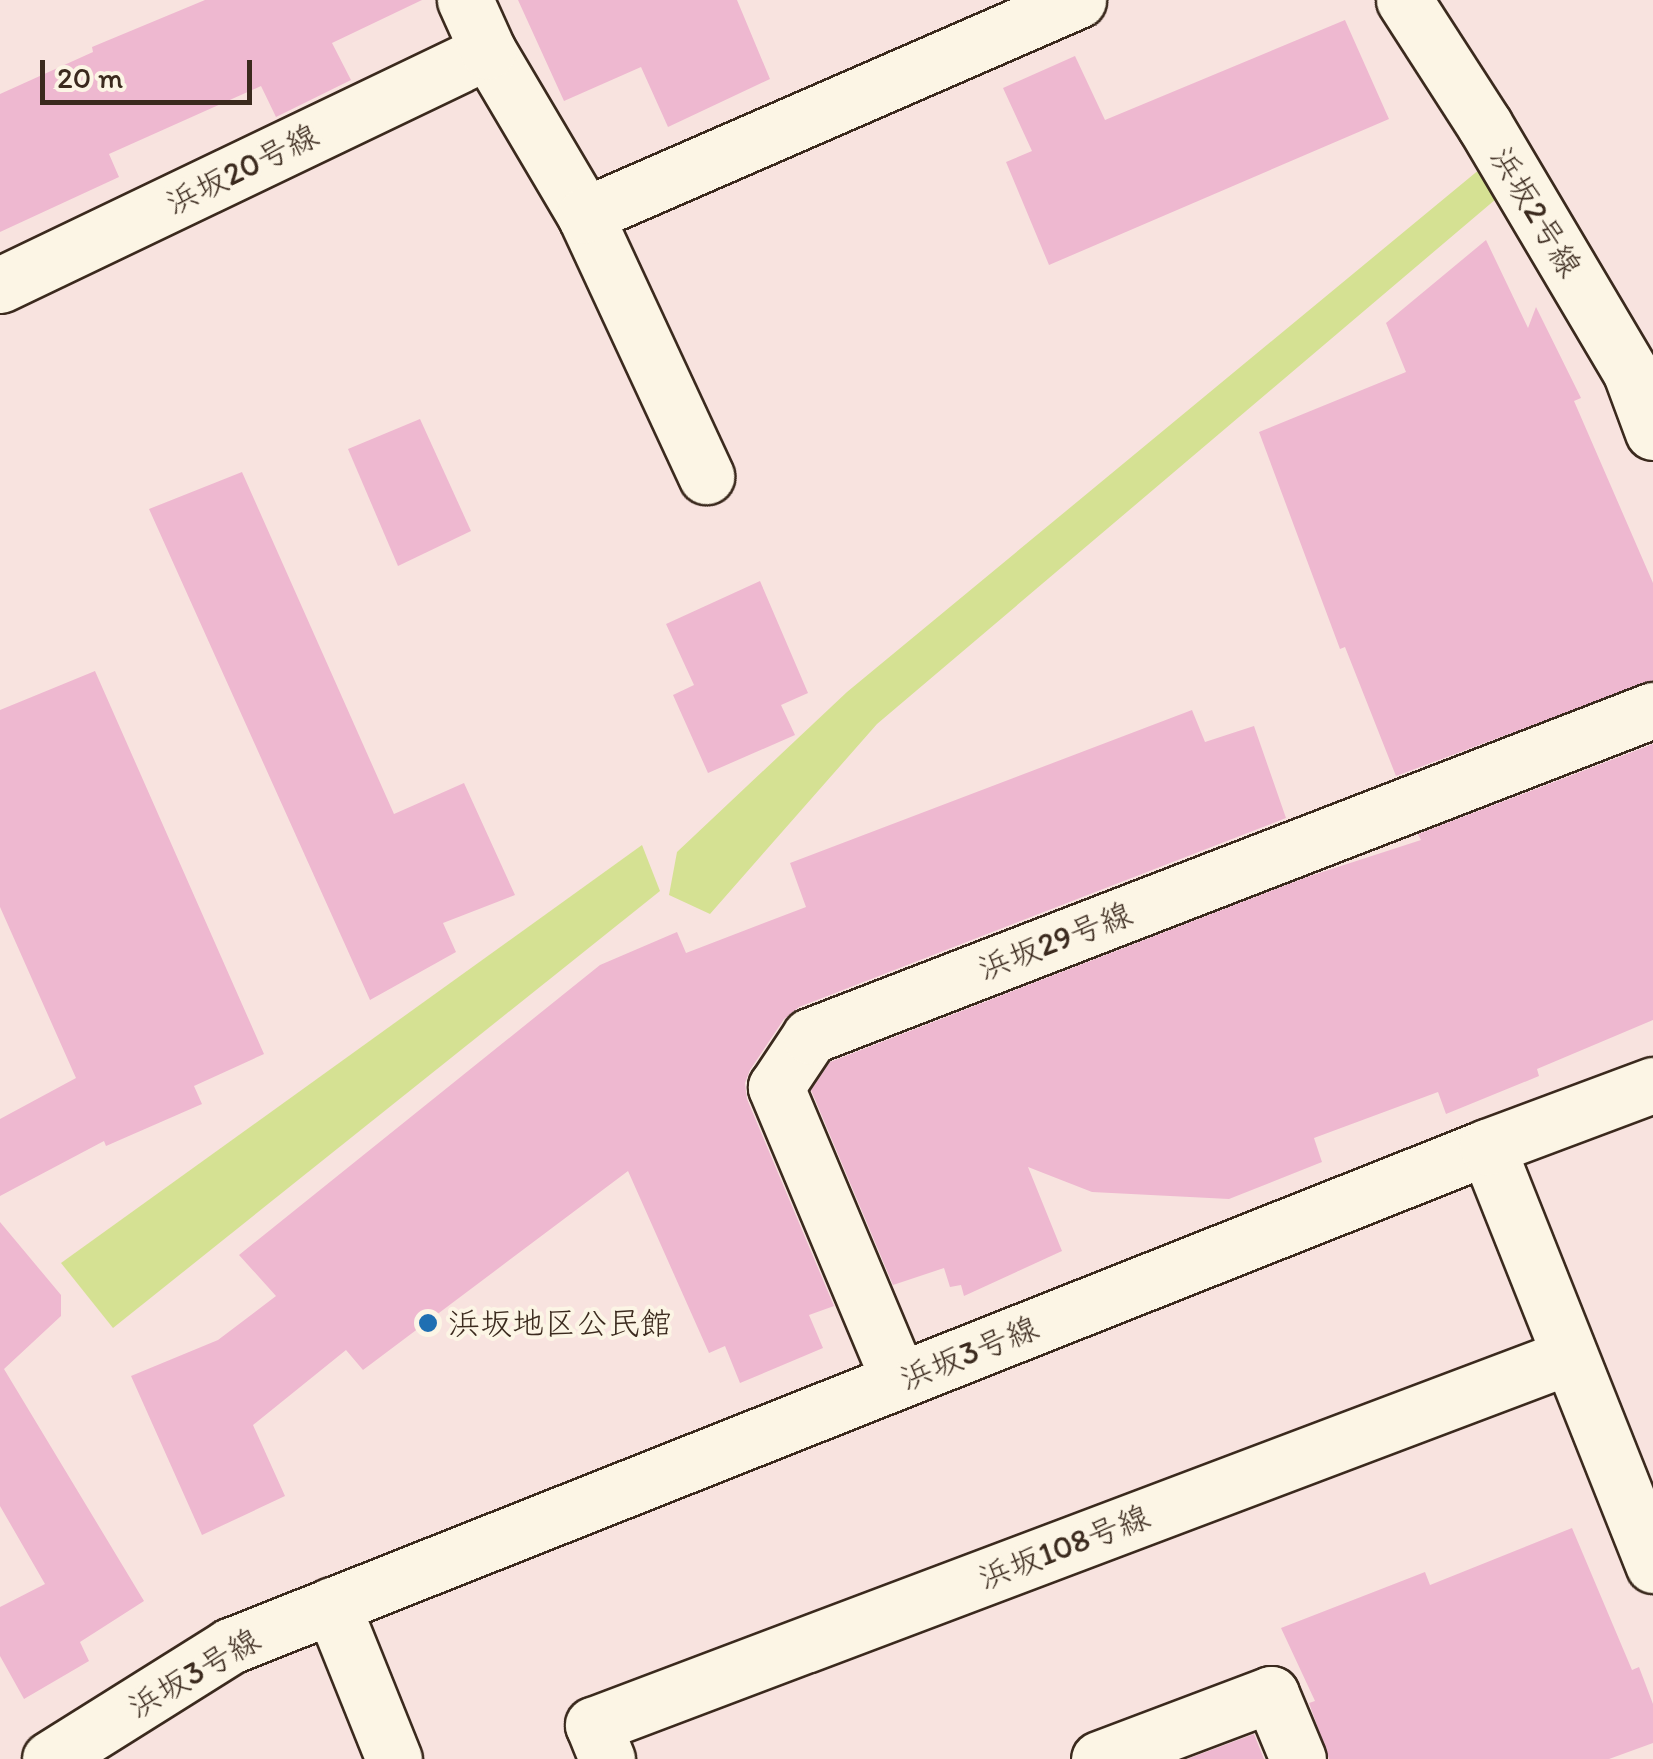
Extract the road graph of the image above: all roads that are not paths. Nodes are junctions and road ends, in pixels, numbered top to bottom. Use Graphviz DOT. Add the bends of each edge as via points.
graph roads {
  1 [pos="465,0"];
  2 [pos="1078,0"];
  3 [pos="1404,0"];
  4 [pos="488,51"];
  5 [pos="585,214"];
  6 [pos="0,285"];
  7 [pos="1653,432"];
  8 [pos="706,476"];
  9 [pos="1653,710"];
  10 [pos="1653,1085"];
  11 [pos="1487,1147"];
  12 [pos="1570,1356"];
  13 [pos="899,1380"];
  14 [pos="1653,1565"];
  15 [pos="332,1604"];
  16 [pos="50,1759"];
  17 [pos="394,1759"];
  18 [pos="607,1759"];
  19 [pos="1099,1759"];
  20 [pos="1298,1759"];
  1 -- 4 [label="street"];
  2 -- 5 [label="street"];
  3 -- 7 [label="street, 浜坂2号線" via="1631,373"];
  4 -- 5 [label="street"];
  4 -- 6 [label="street, 浜坂20号線"];
  5 -- 8 [label="street"];
  9 -- 13 [label="street, 浜坂29号線" via="810,1036 776,1087"];
  10 -- 11 [label="street, 浜坂3号線"];
  11 -- 12 [label="street"];
  11 -- 13 [label="street, 浜坂3号線"];
  12 -- 14 [label="street"];
  12 -- 18 [label="street, 浜坂108号線" via="593,1725"];
  13 -- 15 [label="street, 浜坂3号線"];
  15 -- 16 [label="street, 浜坂3号線" via="230,1646"];
  15 -- 17 [label="street"];
  19 -- 20 [label="street" via="1270,1694"];
}
